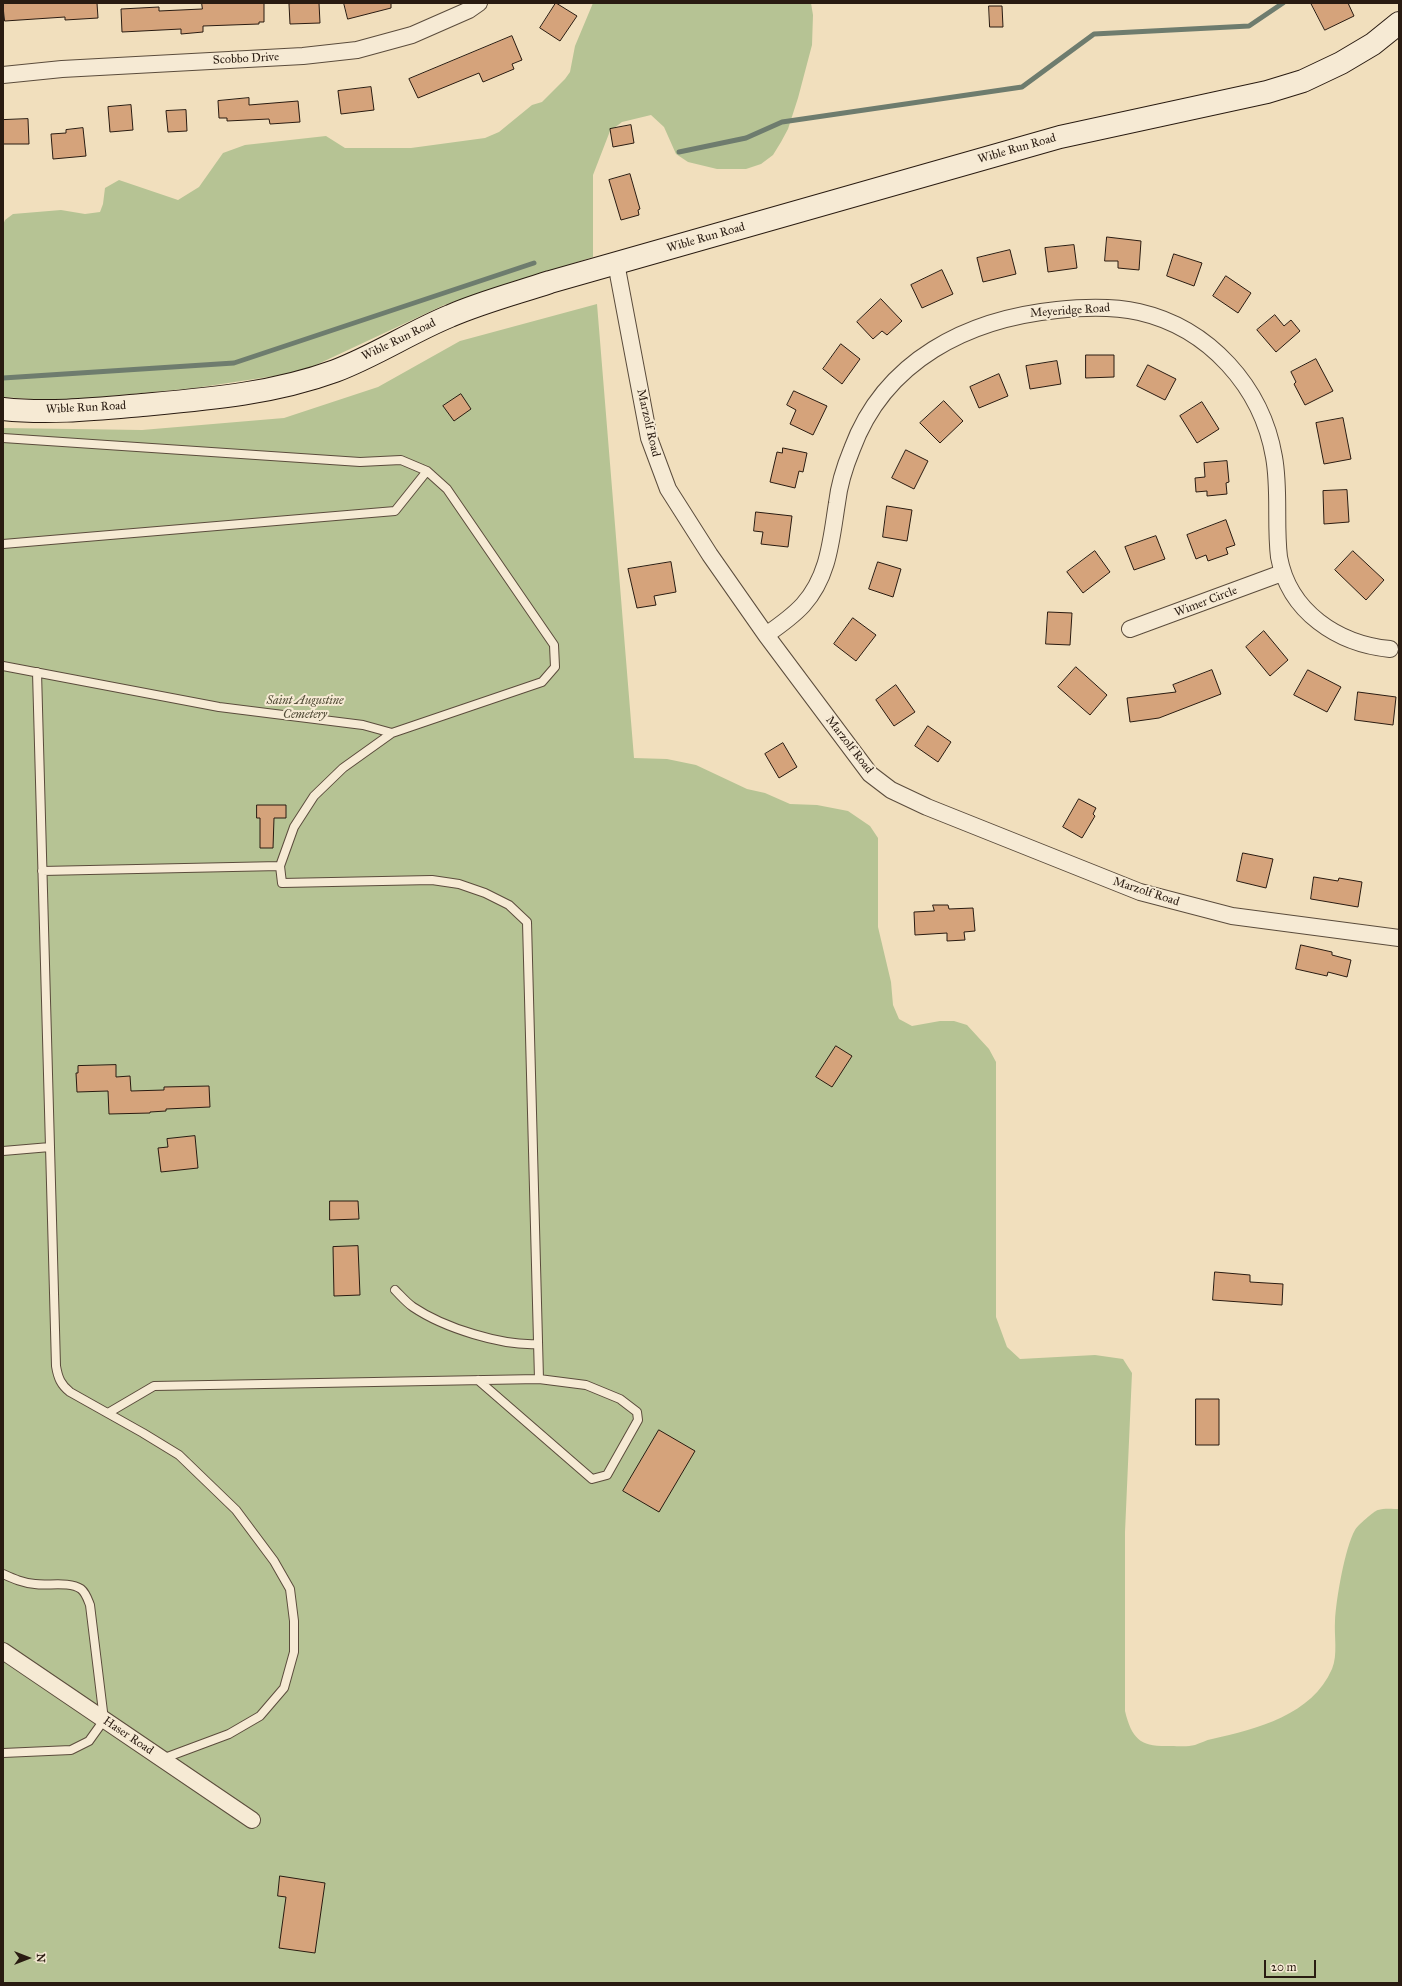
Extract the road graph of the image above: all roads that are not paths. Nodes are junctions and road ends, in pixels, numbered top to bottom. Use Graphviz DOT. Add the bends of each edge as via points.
graph roads {
  1 [pos="479,3"];
  2 [pos="1399,23"];
  3 [pos="3,75"];
  4 [pos="616,263"];
  5 [pos="3,409"];
  6 [pos="3,438"];
  7 [pos="426,471"];
  8 [pos="3,544"];
  9 [pos="1282,574"];
  10 [pos="1130,629"];
  11 [pos="766,635"];
  12 [pos="1390,650"];
  13 [pos="3,666"];
  14 [pos="37,672"];
  15 [pos="392,732"];
  16 [pos="280,866"];
  17 [pos="42,871"];
  18 [pos="1399,938"];
  19 [pos="50,1147"];
  20 [pos="3,1151"];
  21 [pos="395,1290"];
  22 [pos="538,1344"];
  23 [pos="539,1379"];
  24 [pos="478,1380"];
  25 [pos="108,1413"];
  26 [pos="3,1574"];
  27 [pos="3,1651"];
  28 [pos="104,1720"];
  29 [pos="3,1754"];
  30 [pos="162,1759"];
  31 [pos="252,1820"];
  1 -- 3 [label="street, Scobbo Drive" via="469,10 412,35 357,50 302,56 62,69"];
  2 -- 4 [label="street, Wible Run Road" via="1373,44 1303,81 1267,92 1060,137"];
  4 -- 5 [label="street, Wible Run Road" via="464,310 337,370 266,391 218,399 100,409"];
  4 -- 11 [label="street, Marzolf Road" via="649,438 658,468 668,489 710,555"];
  6 -- 7 [label="lane" via="360,462 401,460"];
  7 -- 8 [label="lane" via="395,511"];
  7 -- 15 [label="lane" via="447,489 554,645 555,667 542,682"];
  9 -- 10 [label="street, Wimer Circle"];
  9 -- 11 [label="street, Meyeridge Road" via="1277,539 1274,458 1269,434 1242,380 1223,359 1189,332 1170,321 1150,314 1103,307 1033,312 1003,319 950,339 900,374 866,418 852,447 837,502 828,558 821,578 803,606"];
  9 -- 12 [label="street, Meyeridge Road" via="1300,604 1326,628 1358,644"];
  11 -- 18 [label="street, Marzolf Road" via="870,774 891,790 927,808 1140,892 1180,904 1232,916"];
  13 -- 14 [label="lane"];
  14 -- 15 [label="lane" via="219,707 363,725"];
  14 -- 17 [label="lane"];
  15 -- 16 [label="lane" via="343,768 314,796 294,827"];
  16 -- 17 [label="lane"];
  16 -- 22 [label="lane" via="282,883 432,880 459,884 509,905 527,922"];
  17 -- 19 [label="lane"];
  19 -- 20 [label="lane"];
  19 -- 25 [label="lane" via="58,1377 62,1386 70,1392"];
  21 -- 22 [label="lane" via="413,1307 463,1330 520,1345"];
  22 -- 23 [label="lane"];
  23 -- 24 [label="lane"];
  23 -- 24 [label="lane" via="586,1385 620,1399 637,1412 638,1420 607,1475 592,1479"];
  24 -- 25 [label="lane" via="154,1386"];
  25 -- 30 [label="lane" via="179,1455 236,1510 274,1561 290,1590 294,1652 284,1688 260,1716 229,1734"];
  26 -- 28 [label="lane" via="17,1581 73,1586 82,1590 90,1605"];
  27 -- 28 [label="street, Haser Road"];
  28 -- 29 [label="lane" via="89,1741 71,1750"];
  28 -- 30 [label="street, Haser Road"];
  30 -- 31 [label="street, Haser Road"];
}
